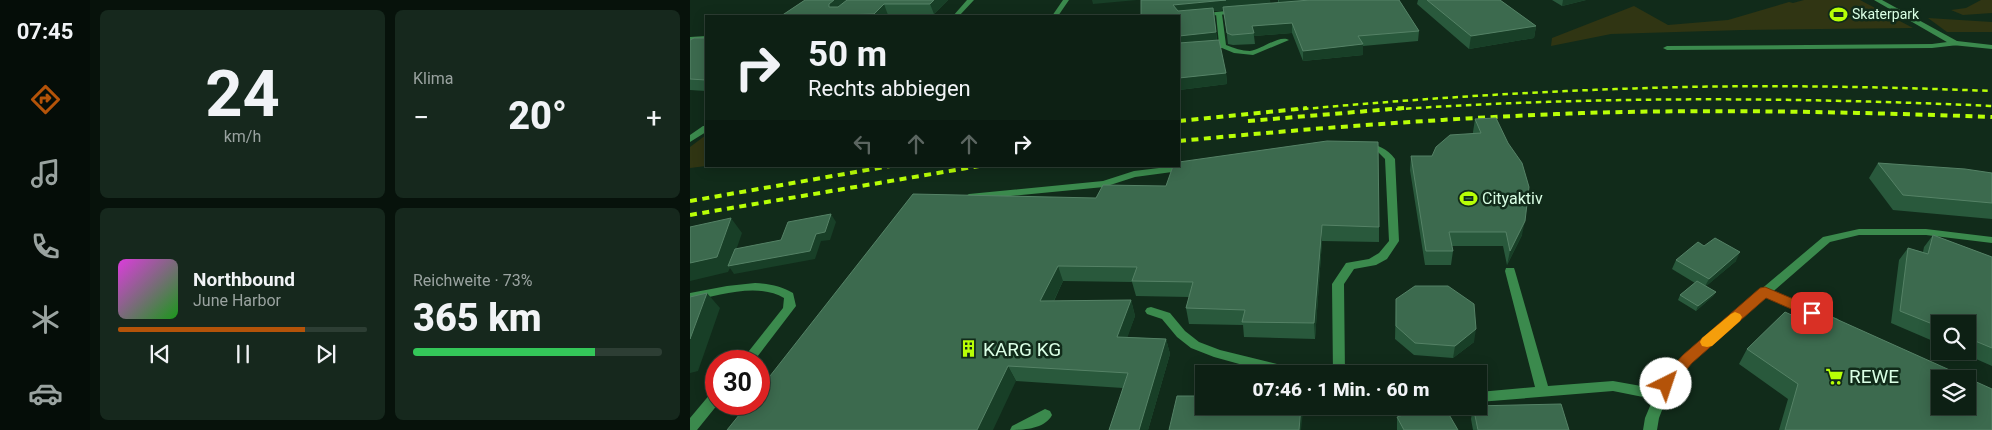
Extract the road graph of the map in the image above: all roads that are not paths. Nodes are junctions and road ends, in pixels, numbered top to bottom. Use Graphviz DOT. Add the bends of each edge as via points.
graph roads {
  1 [pos="972,0"];
  2 [pos="1066,0"];
  3 [pos="1877,0"];
  4 [pos="1248,11"];
  5 [pos="1219,14"];
  6 [pos="957,15"];
  7 [pos="1057,15"];
  8 [pos="1180,17"];
  9 [pos="705,38"];
  10 [pos="690,39"];
  11 [pos="1285,40"];
  12 [pos="1955,43"];
  13 [pos="1223,46"];
  14 [pos="1992,47"];
  15 [pos="1197,48"];
  16 [pos="1667,48"];
  17 [pos="705,129"];
  18 [pos="690,140"];
  19 [pos="1358,146"];
  20 [pos="1193,166"];
  21 [pos="960,198"];
  22 [pos="1992,240"];
  23 [pos="1510,271"];
  24 [pos="1765,292"];
  25 [pos="690,297"];
  26 [pos="1151,311"];
  27 [pos="1844,327"];
  28 [pos="756,350"];
  29 [pos="1262,365"];
  30 [pos="1339,365"];
  31 [pos="1543,391"];
  32 [pos="1661,395"];
  33 [pos="1487,396"];
  34 [pos="705,410"];
  35 [pos="1046,415"];
  36 [pos="690,428"];
  37 [pos="1017,430"];
  38 [pos="1650,430"];
  1 -- 6 [label="street"];
  2 -- 7 [label="street"];
  3 -- 12 [label="street"];
  4 -- 5 [label="street"];
  5 -- 8 [label="street"];
  5 -- 13 [label="street"];
  9 -- 10 [label="street"];
  11 -- 13 [label="street" via="1253,53 1234,52"];
  12 -- 14 [label="street"];
  12 -- 16 [label="street" via="1932,46"];
  13 -- 15 [label="street"];
  17 -- 18 [label="street"];
  19 -- 30 [label="street" via="1381,149 1390,159 1394,241 1383,256 1372,262 1350,266 1338,284"];
  20 -- 21 [label="street" via="1134,174 1104,184"];
  22 -- 24 [label="street" via="1926,232 1859,232 1827,239"];
  23 -- 31 [label="street"];
  24 -- 27 [label="street"];
  24 -- 32 [label="street" via="1688,359 1666,384"];
  25 -- 28 [label="street" via="757,287 778,290 789,296 787,312"];
  26 -- 29 [label="street" via="1166,316 1195,345"];
  31 -- 32 [label="street" via="1612,386"];
  31 -- 33 [label="street"];
  32 -- 38 [label="street"];
  34 -- 36 [label="street"];
  35 -- 37 [label="street"];
}
